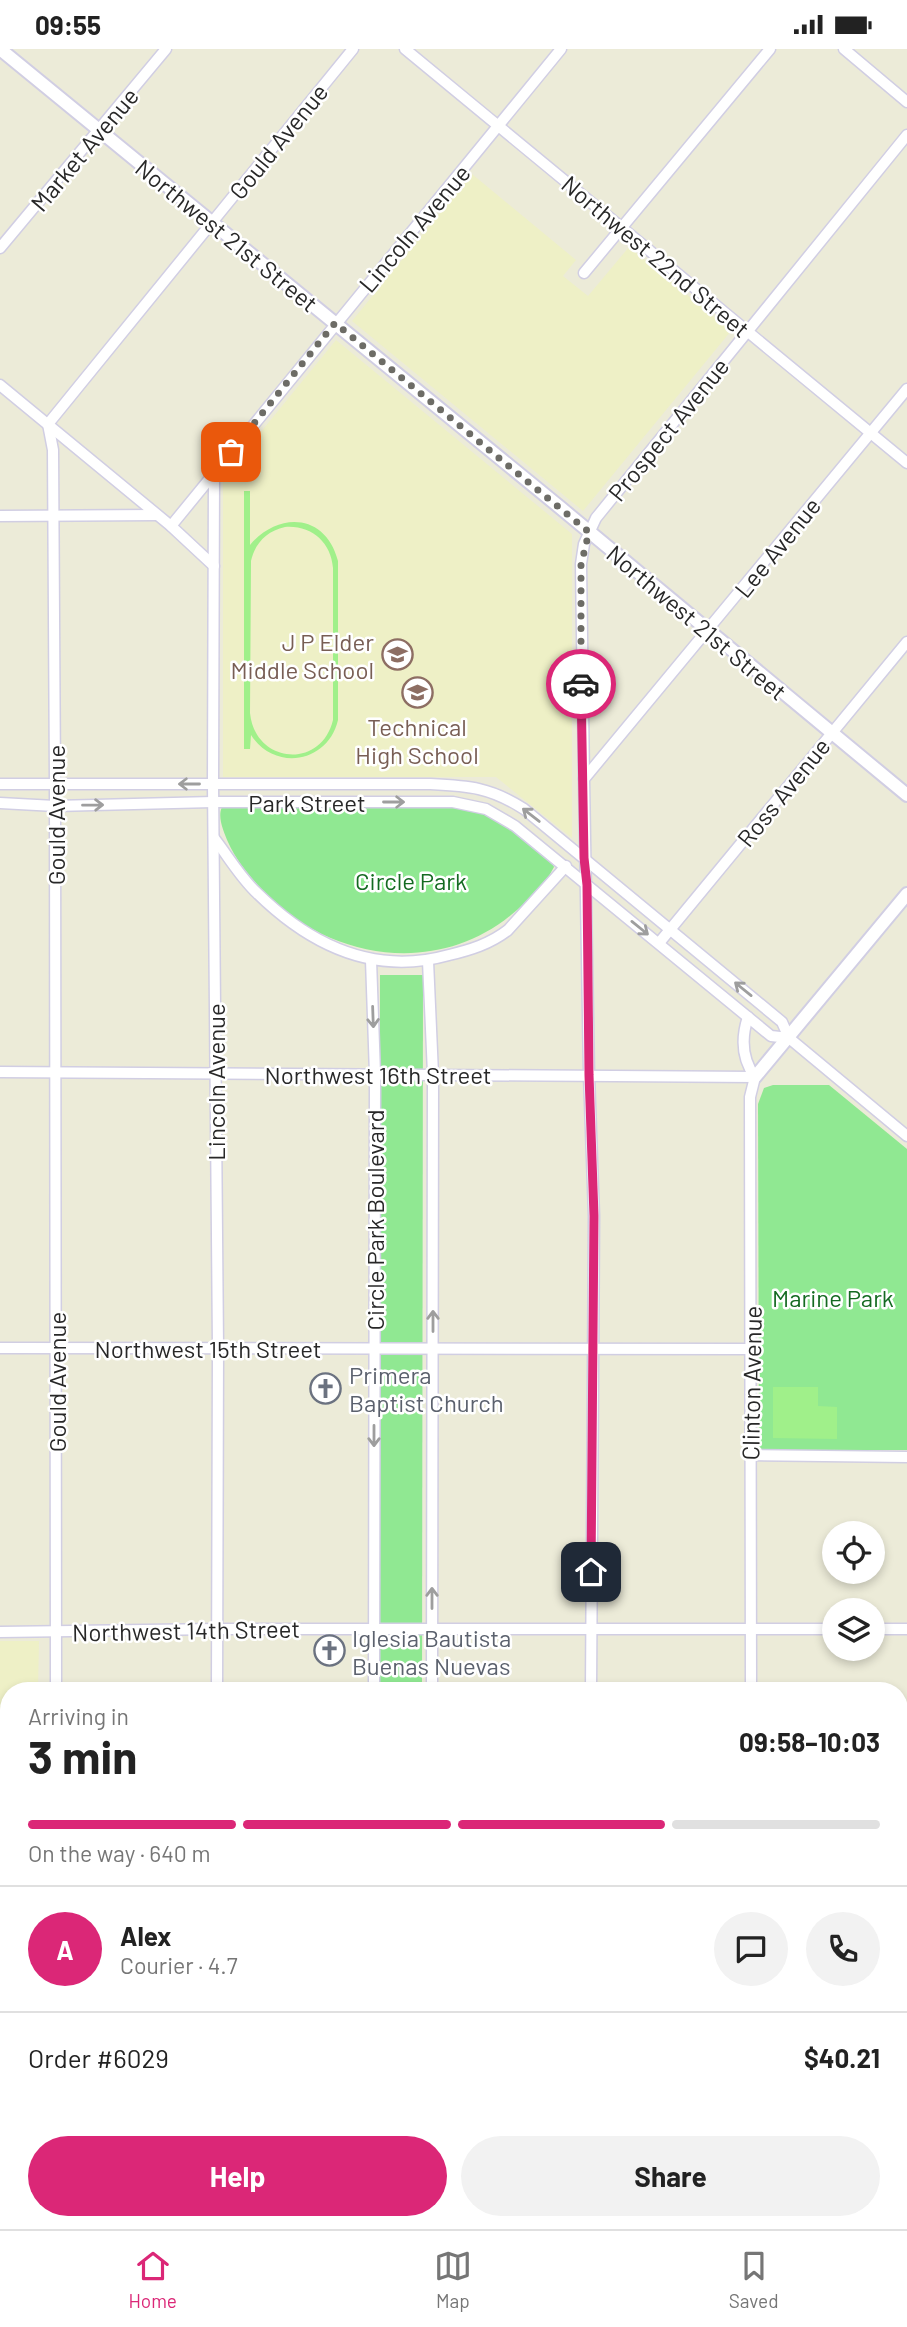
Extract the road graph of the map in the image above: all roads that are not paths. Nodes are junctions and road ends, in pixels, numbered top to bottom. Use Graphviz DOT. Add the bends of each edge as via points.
graph roads {
  1 [pos="0,49"];
  2 [pos="166,49"];
  3 [pos="353,49"];
  4 [pos="405,49"];
  5 [pos="561,49"];
  6 [pos="770,49"];
  7 [pos="844,49"];
  8 [pos="907,102"];
  9 [pos="499,126"];
  10 [pos="99,131"];
  11 [pos="907,135"];
  12 [pos="211,223"];
  13 [pos="622,228"];
  14 [pos="0,248"];
  15 [pos="584,274"];
  16 [pos="335,323"];
  17 [pos="748,332"];
  18 [pos="0,385"];
  19 [pos="907,389"];
  20 [pos="48,424"];
  21 [pos="871,433"];
  22 [pos="907,463"];
  23 [pos="214,474"];
  24 [pos="53,515"];
  25 [pos="158,515"];
  26 [pos="0,516"];
  27 [pos="171,526"];
  28 [pos="589,532"];
  29 [pos="214,566"];
  30 [pos="708,631"];
  31 [pos="907,642"];
  32 [pos="831,733"];
  33 [pos="584,779"];
  34 [pos="0,784"];
  35 [pos="55,784"];
  36 [pos="213,784"];
  37 [pos="907,795"];
  38 [pos="213,802"];
  39 [pos="0,803"];
  40 [pos="55,806"];
  41 [pos="214,837"];
  42 [pos="584,858"];
  43 [pos="566,866"];
  44 [pos="587,885"];
  45 [pos="907,894"];
  46 [pos="670,930"];
  47 [pos="659,943"];
  48 [pos="370,960"];
  49 [pos="428,961"];
  50 [pos="748,1017"];
  51 [pos="789,1038"];
  52 [pos="55,1071"];
  53 [pos="0,1072"];
  54 [pos="215,1072"];
  55 [pos="375,1074"];
  56 [pos="433,1074"];
  57 [pos="589,1075"];
  58 [pos="755,1077"];
  59 [pos="907,1136"];
  60 [pos="0,1347"];
  61 [pos="56,1348"];
  62 [pos="218,1348"];
  63 [pos="373,1349"];
  64 [pos="433,1349"];
  65 [pos="592,1349"];
  66 [pos="752,1349"];
  67 [pos="750,1455"];
  68 [pos="907,1457"];
  69 [pos="374,1628"];
  70 [pos="432,1628"];
  71 [pos="590,1628"];
  72 [pos="217,1629"];
  73 [pos="751,1629"];
  74 [pos="822,1629"];
  75 [pos="885,1629"];
  76 [pos="907,1629"];
  77 [pos="56,1631"];
  78 [pos="0,1632"];
  79 [pos="56,1682"];
  80 [pos="217,1682"];
  81 [pos="374,1682"];
  82 [pos="432,1682"];
  83 [pos="591,1682"];
  84 [pos="751,1682"];
  1 -- 10 [label="street, Northwest 21st Street"];
  2 -- 10 [label="street, Market Avenue"];
  3 -- 12 [label="street, Gould Avenue"];
  4 -- 9 [label="street, Northwest 22nd Street"];
  5 -- 9 [label="street, Lincoln Avenue"];
  6 -- 13 [label="street"];
  7 -- 8 [label="street"];
  9 -- 13 [label="street, Northwest 22nd Street"];
  9 -- 16 [label="street, Lincoln Avenue"];
  10 -- 12 [label="street, Northwest 21st Street"];
  10 -- 14 [label="street, Market Avenue"];
  11 -- 17 [label="street, Prospect Avenue"];
  12 -- 16 [label="street, Northwest 21st Street"];
  12 -- 20 [label="street, Gould Avenue"];
  13 -- 15 [label="street"];
  13 -- 17 [label="street, Northwest 22nd Street"];
  16 -- 23 [label="street, Lincoln Avenue"];
  16 -- 28 [label="street, Northwest 21st Street"];
  17 -- 21 [label="street, Northwest 22nd Street"];
  17 -- 28 [label="street, Prospect Avenue"];
  18 -- 20 [label="street"];
  19 -- 21 [label="street, Lee Avenue"];
  20 -- 24 [label="street, Gould Avenue"];
  20 -- 25 [label="street"];
  21 -- 22 [label="street, Northwest 22nd Street"];
  21 -- 30 [label="street, Lee Avenue"];
  23 -- 27 [label="street, Lincoln Avenue"];
  23 -- 29 [label="street, Lincoln Avenue"];
  24 -- 25 [label="street"];
  24 -- 26 [label="street"];
  24 -- 35 [label="street, Gould Avenue"];
  25 -- 27 [label="street"];
  27 -- 29 [label="street"];
  28 -- 30 [label="street, Northwest 21st Street"];
  28 -- 33 [label="street, Prospect Avenue" via="581,565"];
  29 -- 36 [label="street, Lincoln Avenue"];
  30 -- 32 [label="street, Northwest 21st Street"];
  30 -- 33 [label="street, Lee Avenue"];
  31 -- 32 [label="street, Ross Avenue"];
  32 -- 37 [label="street, Northwest 21st Street"];
  32 -- 46 [label="street, Ross Avenue"];
  33 -- 42 [label="street"];
  34 -- 35 [label="street, Park Street"];
  36 -- 35 [label="street, Park Street, one-way"];
  35 -- 40 [label="street, Gould Avenue"];
  36 -- 38 [label="street, Lincoln Avenue"];
  42 -- 36 [label="street, Park Street, one-way" via="505,796 479,787"];
  40 -- 38 [label="street, Park Street, one-way"];
  38 -- 41 [label="street, Lincoln Avenue"];
  38 -- 43 [label="street, Park Street, one-way" via="470,804 515,825"];
  39 -- 40 [label="street, Park Street"];
  40 -- 52 [label="street, Gould Avenue"];
  41 -- 48 [label="street" via="247,882 280,914 335,948"];
  41 -- 54 [label="street, Lincoln Avenue"];
  42 -- 44 [label="street"];
  42 -- 46 [label="street, Park Street"];
  43 -- 44 [label="street, Park Street"];
  43 -- 49 [label="street" via="498,938"];
  44 -- 47 [label="street, Park Street, one-way"];
  44 -- 57 [label="street"];
  45 -- 51 [label="street"];
  46 -- 47 [label="street, Ross Avenue"];
  51 -- 46 [label="street, Park Street, one-way" via="782,1021"];
  47 -- 50 [label="street, Park Street"];
  48 -- 49 [label="street"];
  48 -- 55 [label="street, Circle Park Boulevard, one-way"];
  49 -- 56 [label="street"];
  50 -- 51 [label="street, Park Street" via="771,1036"];
  50 -- 58 [label="street, Clinton Avenue" via="745,1059"];
  51 -- 58 [label="street"];
  51 -- 59 [label="street"];
  52 -- 53 [label="street, Northwest 16th Street"];
  52 -- 54 [label="street, Northwest 16th Street"];
  52 -- 61 [label="street, Gould Avenue"];
  54 -- 55 [label="street, Northwest 16th Street"];
  54 -- 62 [label="street, Lincoln Avenue"];
  55 -- 56 [label="street, Northwest 16th Street"];
  55 -- 63 [label="street, Circle Park Boulevard"];
  56 -- 57 [label="street, Northwest 16th Street"];
  64 -- 56 [label="street, one-way"];
  57 -- 58 [label="street, Northwest 16th Street"];
  57 -- 65 [label="street"];
  58 -- 66 [label="street, Clinton Avenue" via="750,1097"];
  60 -- 61 [label="street, Northwest 15th Street"];
  61 -- 62 [label="street, Northwest 15th Street"];
  61 -- 77 [label="street, Gould Avenue"];
  62 -- 63 [label="street, Northwest 15th Street"];
  62 -- 72 [label="street, Lincoln Avenue"];
  63 -- 64 [label="street, Northwest 15th Street"];
  63 -- 69 [label="street, Circle Park Boulevard, one-way"];
  64 -- 65 [label="street, Northwest 15th Street"];
  70 -- 64 [label="street, one-way"];
  65 -- 66 [label="street, Northwest 15th Street"];
  65 -- 71 [label="street"];
  66 -- 67 [label="street, Clinton Avenue"];
  67 -- 68 [label="street"];
  67 -- 73 [label="street, Clinton Avenue"];
  69 -- 70 [label="street, Northwest 14th Street"];
  69 -- 72 [label="street, Northwest 14th Street"];
  69 -- 81 [label="street, Circle Park Boulevard"];
  70 -- 71 [label="street, Northwest 14th Street"];
  70 -- 82 [label="street"];
  71 -- 73 [label="street, Northwest 14th Street"];
  71 -- 83 [label="street"];
  72 -- 77 [label="street, Northwest 14th Street"];
  72 -- 80 [label="street, Lincoln Avenue"];
  73 -- 74 [label="street, Northwest 14th Street"];
  73 -- 84 [label="street, Clinton Avenue"];
  75 -- 76 [label="street"];
  77 -- 78 [label="street, Northwest 14th Street"];
  77 -- 79 [label="street, Gould Avenue"];
}
